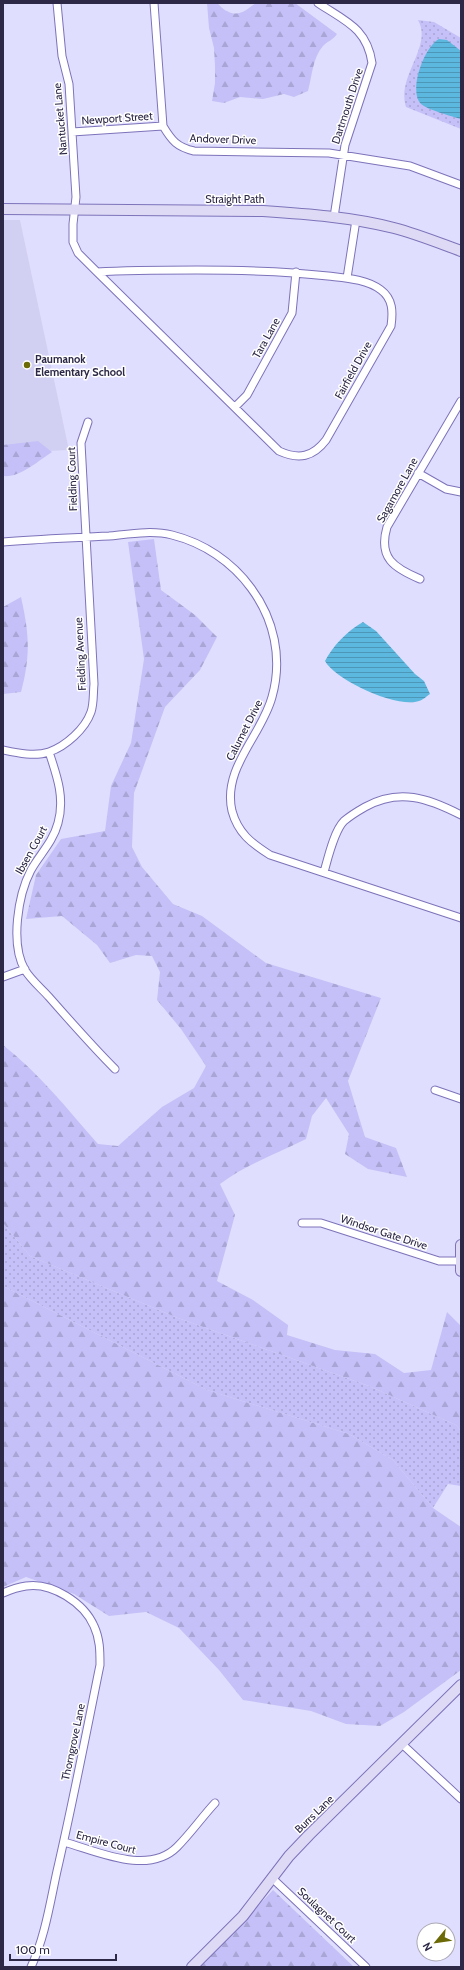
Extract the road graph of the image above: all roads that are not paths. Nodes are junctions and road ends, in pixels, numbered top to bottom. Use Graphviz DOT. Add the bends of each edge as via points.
graph roads {
  1 [pos="57,3"];
  2 [pos="154,3"];
  3 [pos="318,3"];
  4 [pos="163,126"];
  5 [pos="72,132"];
  6 [pos="344,155"];
  7 [pos="461,185"];
  8 [pos="3,209"];
  9 [pos="75,210"];
  10 [pos="334,217"];
  11 [pos="356,220"];
  12 [pos="461,251"];
  13 [pos="97,272"];
  14 [pos="296,272"];
  15 [pos="346,278"];
  16 [pos="461,401"];
  17 [pos="234,407"];
  18 [pos="88,422"];
  19 [pos="418,473"];
  20 [pos="461,492"];
  21 [pos="85,537"];
  22 [pos="3,542"];
  23 [pos="420,580"];
  24 [pos="3,750"];
  25 [pos="49,752"];
  26 [pos="461,815"];
  27 [pos="324,872"];
  28 [pos="461,918"];
  29 [pos="25,970"];
  30 [pos="3,977"];
  31 [pos="114,1069"];
  32 [pos="435,1090"];
  33 [pos="461,1099"];
  34 [pos="302,1223"];
  35 [pos="461,1245"];
  36 [pos="460,1266"];
  37 [pos="3,1593"];
  38 [pos="461,1685"];
  39 [pos="402,1744"];
  40 [pos="461,1799"];
  41 [pos="215,1803"];
  42 [pos="64,1842"];
  43 [pos="272,1878"];
  44 [pos="31,1967"];
  45 [pos="192,1967"];
  46 [pos="366,1967"];
  1 -- 5 [label="street, Nantucket Lane" via="62,56 69,84"];
  2 -- 4 [label="street"];
  3 -- 6 [label="street, Dartmouth Drive" via="354,26 365,38 370,50 370,75 345,144"];
  4 -- 5 [label="street, Newport Street"];
  4 -- 6 [label="street, Andover Drive" via="171,139 182,148 194,151"];
  5 -- 9 [label="street, Nantucket Lane"];
  6 -- 7 [label="street, Andover Drive" via="410,166"];
  6 -- 10 [label="street, Dartmouth Drive"];
  8 -- 9 [label="main road, Straight Path"];
  9 -- 10 [label="main road, Straight Path" via="263,211"];
  9 -- 13 [label="street, Fairfield Drive" via="73,242 78,253"];
  10 -- 11 [label="main road, Straight Path"];
  11 -- 12 [label="main road, Straight Path" via="394,228"];
  11 -- 15 [label="street"];
  13 -- 14 [label="street, Fairfield Drive"];
  13 -- 17 [label="street, Fairfield Drive"];
  14 -- 15 [label="street, Fairfield Drive"];
  14 -- 17 [label="street, Tara Lane" via="292,313 247,395"];
  15 -- 17 [label="street, Fairfield Drive" via="372,284 382,290 390,300 393,312 390,326 318,451 305,456 290,456 279,451"];
  16 -- 19 [label="street, Sagamore Lane"];
  18 -- 21 [label="street, Fielding Court" via="81,443"];
  19 -- 20 [label="street" via="446,489"];
  19 -- 23 [label="street, Sagamore Lane" via="387,528 384,552 404,572"];
  21 -- 22 [label="street, Calumet Drive"];
  21 -- 25 [label="street, Fielding Avenue" via="93,662 91,712 75,735"];
  21 -- 27 [label="street, Calumet Drive" via="172,534 203,546 223,559 244,578 260,600 273,632 277,653 276,681 265,716 231,783 230,803 241,833 252,844 270,855"];
  24 -- 25 [label="street, Fielding Avenue" via="33,754"];
  25 -- 29 [label="street, Ibsen Court" via="59,782 61,803 58,823 51,842 32,870 18,914 19,947"];
  26 -- 27 [label="street" via="439,804 406,796 378,800 344,822 332,844"];
  27 -- 28 [label="street, Calumet Drive"];
  29 -- 30 [label="street"];
  29 -- 31 [label="street, Ibsen Court"];
  32 -- 33 [label="street"];
  34 -- 36 [label="street, Windsor Gate Drive" via="321,1223"];
  35 -- 36 [label="main road"];
  37 -- 42 [label="street, Thorngrove Lane" via="27,1585 64,1594 81,1608 94,1625 100,1646 100,1665"];
  38 -- 39 [label="main road, Burrs Lane"];
  39 -- 40 [label="street"];
  39 -- 43 [label="main road, Burrs Lane" via="308,1835"];
  41 -- 42 [label="street, Empire Court" via="176,1848 147,1861 132,1862"];
  42 -- 44 [label="street, Thorngrove Lane" via="44,1928"];
  43 -- 45 [label="main road, Burrs Lane" via="243,1916"];
  43 -- 46 [label="street, Soulagnet Court"];
}
